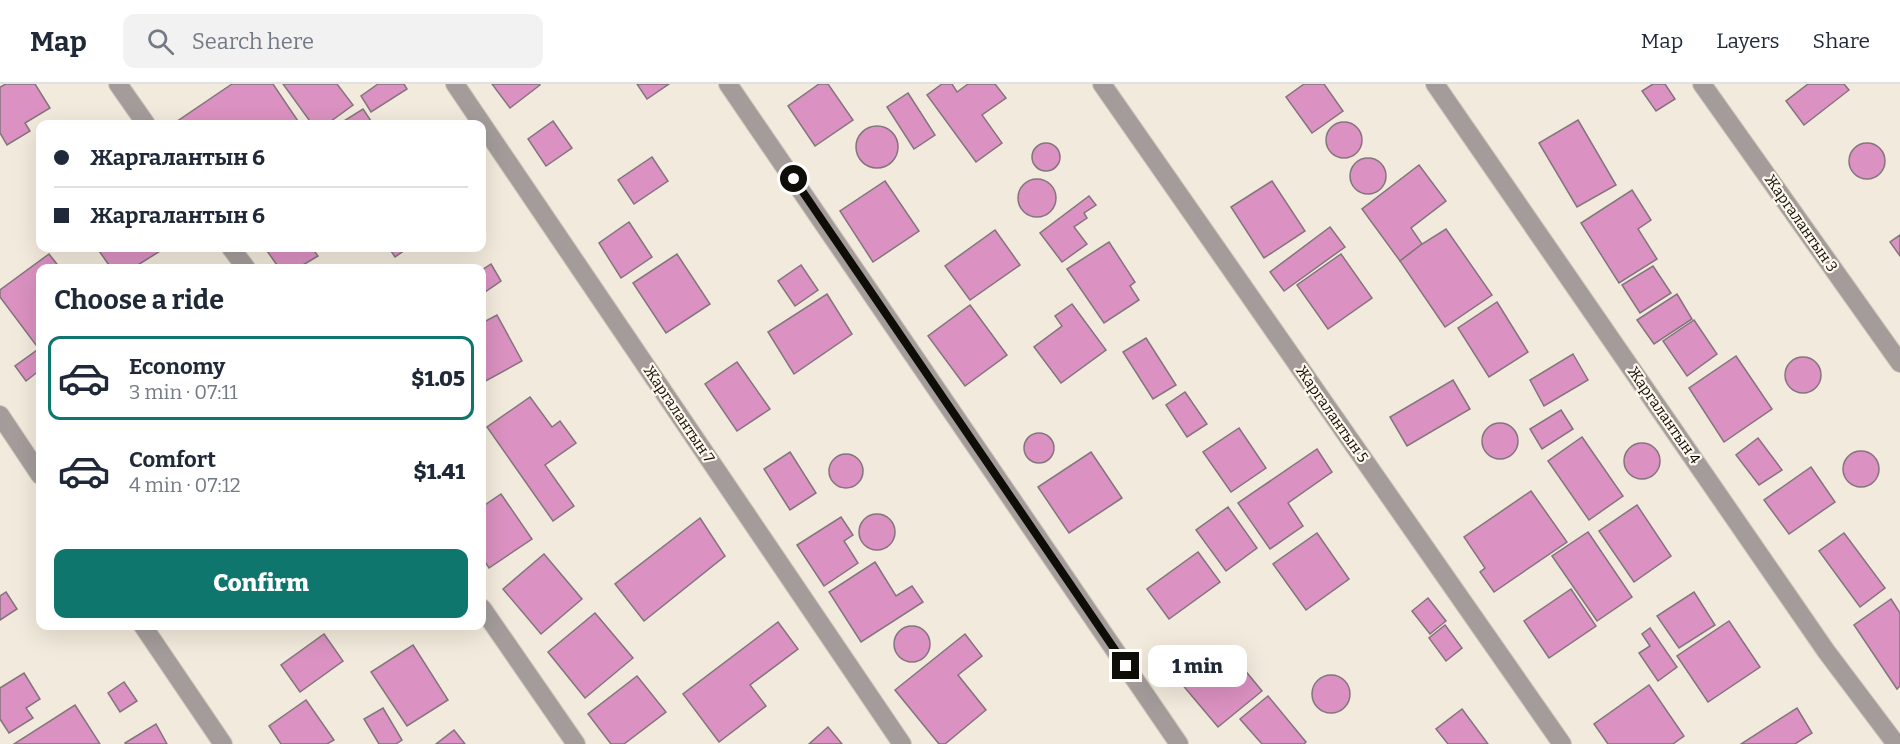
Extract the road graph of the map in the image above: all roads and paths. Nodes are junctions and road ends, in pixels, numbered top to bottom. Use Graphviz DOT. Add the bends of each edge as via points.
graph roads {
  1 [pos="118,84"];
  2 [pos="455,84"];
  3 [pos="728,84"];
  4 [pos="1101,84"];
  5 [pos="1435,84"];
  6 [pos="1702,84"];
  7 [pos="143,120"];
  8 [pos="479,120"];
  9 [pos="486,130"];
  10 [pos="1900,363"];
  11 [pos="0,415"];
  12 [pos="36,469"];
  13 [pos="486,614"];
  14 [pos="146,630"];
  15 [pos="223,744"];
  16 [pos="576,744"];
  17 [pos="902,744"];
  18 [pos="1179,744"];
  19 [pos="1562,744"];
  20 [pos="1896,744"];
  1 -- 7 [label="street"];
  2 -- 8 [label="street, Жаргалантын 7"];
  3 -- 18 [label="street"];
  4 -- 19 [label="street, Жаргалантын 5"];
  5 -- 20 [label="street, Жаргалантын 4" via="1826,651"];
  6 -- 10 [label="street, Жаргалантын 3"];
  9 -- 17 [label="street, Жаргалантын 7"];
  11 -- 12 [label="street"];
  13 -- 16 [label="street"];
  14 -- 15 [label="street"];
}
